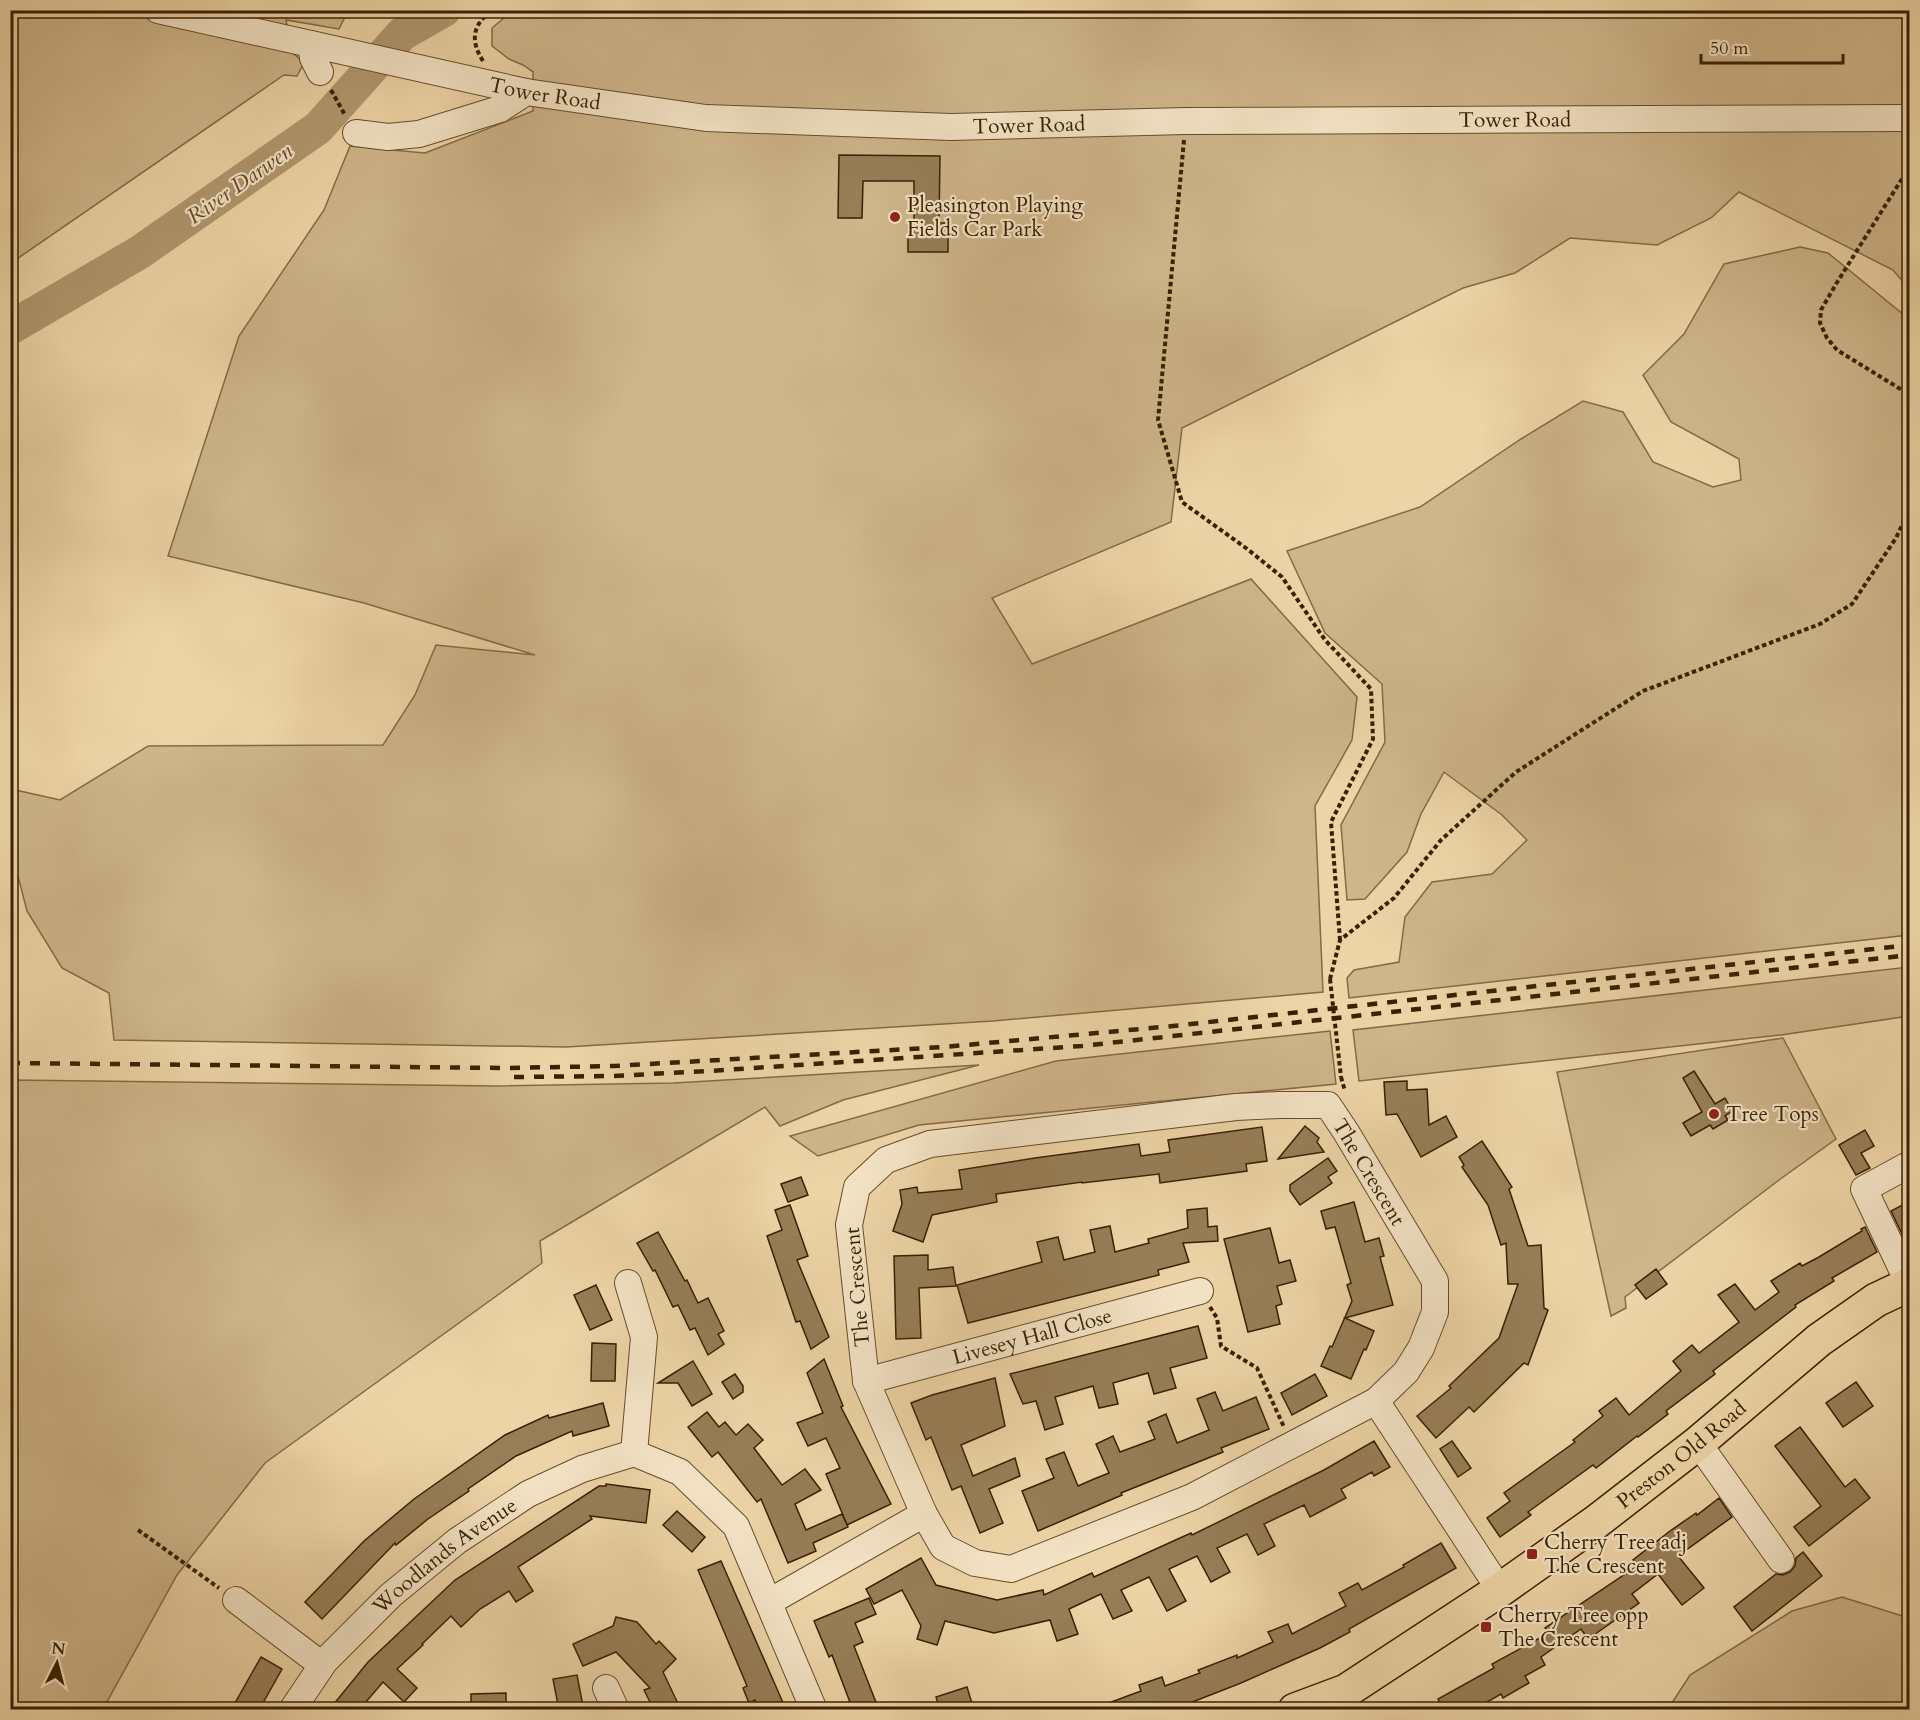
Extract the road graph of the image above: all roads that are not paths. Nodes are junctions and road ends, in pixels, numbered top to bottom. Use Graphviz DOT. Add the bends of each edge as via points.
graph roads {
  1 [pos="158,10"];
  2 [pos="311,44"];
  3 [pos="320,72"];
  4 [pos="526,92"];
  5 [pos="1910,118"];
  6 [pos="356,134"];
  7 [pos="1910,1164"];
  8 [pos="628,1283"];
  9 [pos="1909,1284"];
  10 [pos="1200,1291"];
  11 [pos="866,1381"];
  12 [pos="1376,1401"];
  13 [pos="1698,1443"];
  14 [pos="634,1453"];
  15 [pos="924,1514"];
  16 [pos="1781,1560"];
  17 [pos="1500,1590"];
  18 [pos="236,1600"];
  19 [pos="769,1602"];
  20 [pos="322,1665"];
  21 [pos="292,1710"];
  22 [pos="814,1710"];
  23 [pos="1295,1710"];
  1 -- 2 [label="street, Tower Road"];
  2 -- 3 [label="street"];
  2 -- 4 [label="street, Tower Road"];
  4 -- 5 [label="street, Tower Road" via="706,118 951,127 1186,121"];
  4 -- 6 [label="street" via="500,109 419,134"];
  7 -- 9 [label="street" via="1864,1189"];
  8 -- 14 [label="street" via="644,1338"];
  9 -- 13 [label="main road, Preston Old Road" via="1876,1300 1819,1340"];
  10 -- 11 [label="street, Livesey Hall Close"];
  11 -- 12 [label="street, The Crescent" via="849,1225 857,1187 886,1160 930,1144 1236,1107 1328,1105 1435,1281 1434,1312 1420,1348 1406,1372"];
  11 -- 15 [label="street, The Crescent"];
  12 -- 15 [label="street, The Crescent" via="1192,1497 1011,1569 975,1563 943,1546"];
  12 -- 17 [label="street"];
  13 -- 16 [label="street"];
  13 -- 17 [label="main road, Preston Old Road"];
  14 -- 19 [label="street" via="680,1472 736,1526"];
  14 -- 20 [label="street, Woodlands Avenue" via="582,1469 528,1494 457,1541 391,1595"];
  15 -- 19 [label="street"];
  17 -- 23 [label="main road, Preston Old Road" via="1346,1691"];
  18 -- 20 [label="street"];
  19 -- 22 [label="street"];
  20 -- 21 [label="street, Woodlands Avenue"];
}
